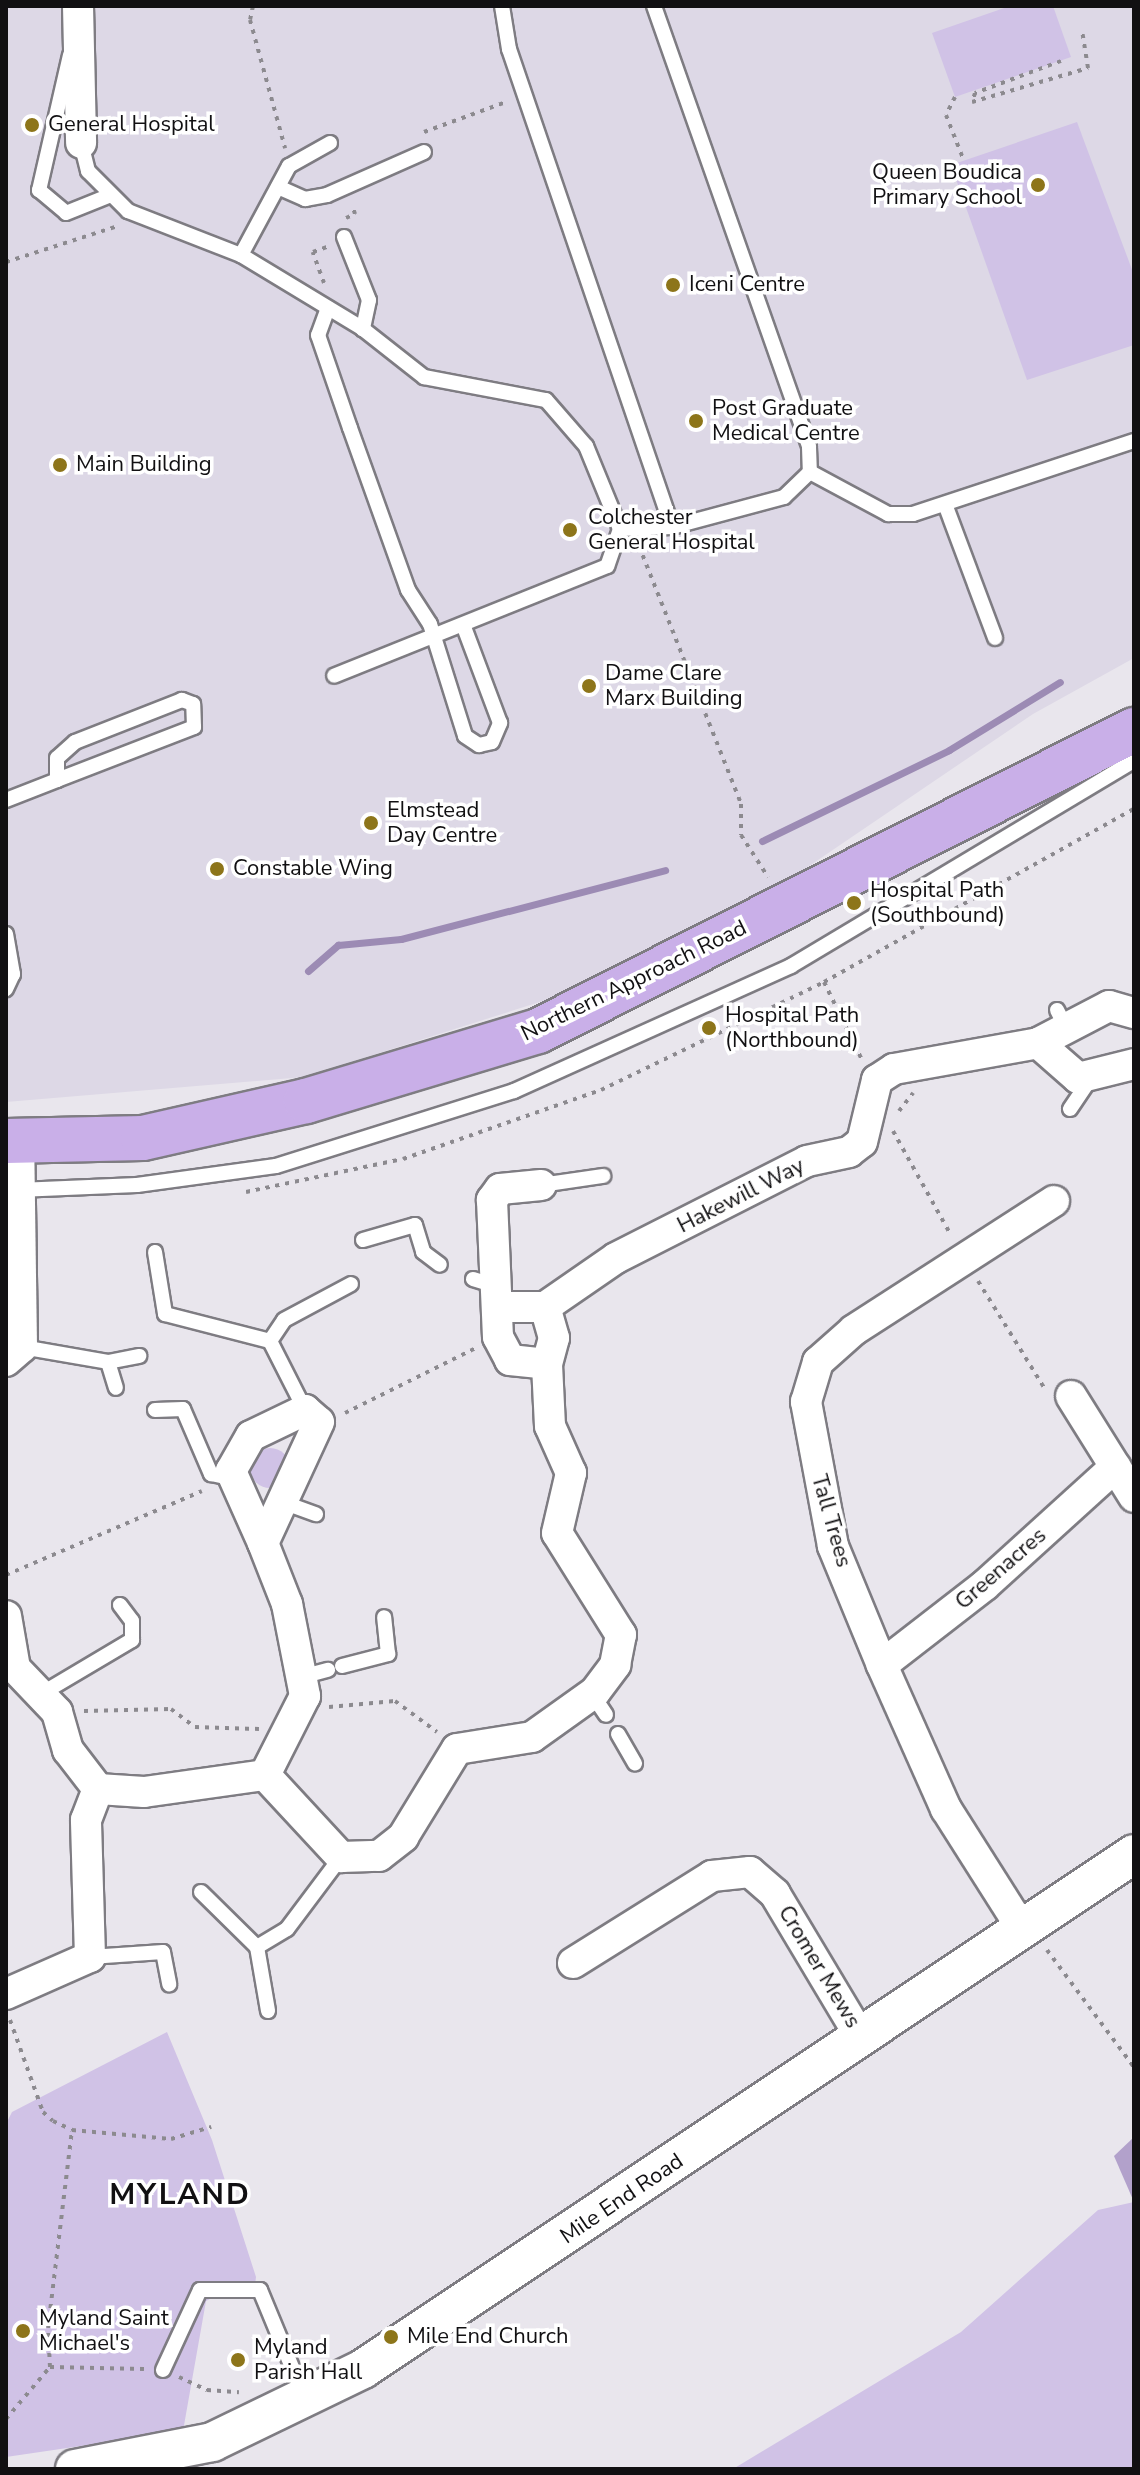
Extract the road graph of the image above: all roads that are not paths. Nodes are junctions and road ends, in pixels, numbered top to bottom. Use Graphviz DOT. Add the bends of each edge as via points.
graph roads {
  1 [pos="502,6"];
  2 [pos="654,6"];
  3 [pos="79,19"];
  4 [pos="81,143"];
  5 [pos="330,143"];
  6 [pos="424,152"];
  7 [pos="278,187"];
  8 [pos="108,196"];
  9 [pos="344,237"];
  10 [pos="241,255"];
  11 [pos="328,308"];
  12 [pos="363,329"];
  13 [pos="1134,441"];
  14 [pos="810,472"];
  15 [pos="945,504"];
  16 [pos="672,527"];
  17 [pos="627,528"];
  18 [pos="464,627"];
  19 [pos="995,638"];
  20 [pos="436,640"];
  21 [pos="334,676"];
  22 [pos="1134,730"];
  23 [pos="1134,761"];
  24 [pos="57,780"];
  25 [pos="6,800"];
  26 [pos="6,934"];
  27 [pos="6,989"];
  28 [pos="1134,1013"];
  29 [pos="1038,1043"];
  30 [pos="1134,1064"];
  31 [pos="1091,1078"];
  32 [pos="1070,1109"];
  33 [pos="12,1141"];
  34 [pos="603,1176"];
  35 [pos="541,1185"];
  36 [pos="11,1189"];
  37 [pos="1054,1201"];
  38 [pos="363,1240"];
  39 [pos="155,1252"];
  40 [pos="440,1265"];
  41 [pos="351,1284"];
  42 [pos="492,1291"];
  43 [pos="545,1307"];
  44 [pos="270,1341"];
  45 [pos="14,1354"];
  46 [pos="139,1356"];
  47 [pos="108,1362"];
  48 [pos="547,1364"];
  49 [pos="116,1388"];
  50 [pos="1071,1396"];
  51 [pos="155,1410"];
  52 [pos="305,1410"];
  53 [pos="1115,1467"];
  54 [pos="226,1480"];
  55 [pos="1134,1497"];
  56 [pos="285,1503"];
  57 [pos="316,1514"];
  58 [pos="263,1543"];
  59 [pos="120,1605"];
  60 [pos="6,1616"];
  61 [pos="384,1617"];
  62 [pos="882,1665"];
  63 [pos="324,1671"];
  64 [pos="49,1703"];
  65 [pos="618,1734"];
  66 [pos="635,1763"];
  67 [pos="265,1775"];
  68 [pos="98,1789"];
  69 [pos="1134,1854"];
  70 [pos="341,1857"];
  71 [pos="201,1892"];
  72 [pos="1032,1936"];
  73 [pos="257,1947"];
  74 [pos="90,1957"];
  75 [pos="573,1963"];
  76 [pos="169,1984"];
  77 [pos="6,1994"];
  78 [pos="268,2011"];
  79 [pos="860,2036"];
  80 [pos="163,2370"];
  81 [pos="306,2400"];
  82 [pos="99,2467"];
  1 -- 16 [label="lane" via="525,95"];
  2 -- 14 [label="lane" via="809,447"];
  3 -- 4 [label="street"];
  3 -- 8 [label="lane" via="39,190 66,213"];
  4 -- 8 [label="lane" via="88,171"];
  5 -- 7 [label="lane" via="289,166"];
  6 -- 7 [label="lane" via="327,195 305,199"];
  7 -- 10 [label="lane"];
  8 -- 10 [label="lane" via="128,211"];
  9 -- 12 [label="lane" via="369,300"];
  10 -- 11 [label="lane"];
  11 -- 12 [label="lane"];
  11 -- 20 [label="lane" via="318,335 408,590"];
  12 -- 17 [label="lane" via="438,383 546,400 586,446"];
  13 -- 15 [label="lane"];
  14 -- 15 [label="lane" via="888,514"];
  14 -- 16 [label="lane" via="784,497"];
  15 -- 19 [label="lane"];
  16 -- 17 [label="lane"];
  17 -- 18 [label="lane" via="614,558 593,575"];
  18 -- 20 [label="lane"];
  18 -- 20 [label="lane" via="500,723 492,742 479,745 465,736"];
  20 -- 21 [label="lane"];
  22 -- 33 [label="main road, Northern Approach Road" via="538,1031 306,1101 143,1138"];
  23 -- 36 [label="lane" via="791,966 514,1091 276,1166 137,1185"];
  24 -- 24 [label="lane" via="194,727 193,704 182,700 75,742 57,758"];
  24 -- 25 [label="lane"];
  26 -- 27 [label="lane" via="13,974"];
  28 -- 29 [label="street, Hakewill Way" via="1109,1006 1061,1018"];
  29 -- 31 [label="street" via="1078,1078"];
  29 -- 43 [label="street, Hakewill Way" via="894,1069 877,1080 862,1142 849,1152 780,1175 616,1258"];
  30 -- 31 [label="street"];
  31 -- 32 [label="lane"];
  33 -- 36 [label="street"];
  34 -- 35 [label="lane"];
  35 -- 42 [label="street" via="500,1189 492,1200"];
  36 -- 45 [label="street"];
  37 -- 62 [label="street, Tall Trees" via="854,1330 818,1362 806,1402 813,1454 833,1546"];
  38 -- 40 [label="lane" via="415,1225 423,1252"];
  39 -- 44 [label="lane" via="165,1314"];
  41 -- 44 [label="lane" via="284,1320"];
  42 -- 43 [label="street"];
  42 -- 48 [label="street" via="498,1337 510,1360"];
  43 -- 48 [label="street" via="554,1338"];
  44 -- 52 [label="lane"];
  45 -- 47 [label="lane"];
  46 -- 47 [label="lane"];
  47 -- 49 [label="lane"];
  48 -- 70 [label="street" via="550,1426 571,1473 557,1533 621,1635 599,1705 532,1737 457,1749 403,1837 379,1856"];
  50 -- 53 [label="street"];
  51 -- 54 [label="lane" via="183,1409 207,1466"];
  52 -- 54 [label="street" via="251,1436"];
  52 -- 56 [label="street" via="319,1422"];
  53 -- 55 [label="street"];
  53 -- 62 [label="street, Greenacres" via="985,1585"];
  54 -- 58 [label="street"];
  56 -- 57 [label="lane"];
  56 -- 58 [label="street"];
  58 -- 63 [label="street" via="287,1604"];
  59 -- 64 [label="lane" via="132,1621 132,1640"];
  60 -- 64 [label="street" via="15,1668"];
  61 -- 63 [label="lane" via="388,1654"];
  62 -- 72 [label="street, Tall Trees" via="946,1809"];
  63 -- 67 [label="street" via="305,1696"];
  64 -- 68 [label="street" via="68,1750"];
  65 -- 66 [label="lane"];
  67 -- 68 [label="street" via="144,1792"];
  67 -- 70 [label="street"];
  68 -- 74 [label="street" via="86,1820"];
  69 -- 72 [label="street, Mile End Road"];
  70 -- 73 [label="lane" via="287,1929"];
  71 -- 73 [label="lane"];
  72 -- 79 [label="street, Mile End Road"];
  73 -- 78 [label="lane"];
  74 -- 76 [label="lane" via="163,1952"];
  74 -- 77 [label="street"];
  75 -- 79 [label="street, Cromer Mews" via="712,1876 750,1872 775,1894"];
  79 -- 81 [label="street, Mile End Road" via="520,2267"];
  80 -- 81 [label="lane" via="200,2290 260,2290"];
  81 -- 82 [label="street, Mile End Road" via="212,2442"];
}
